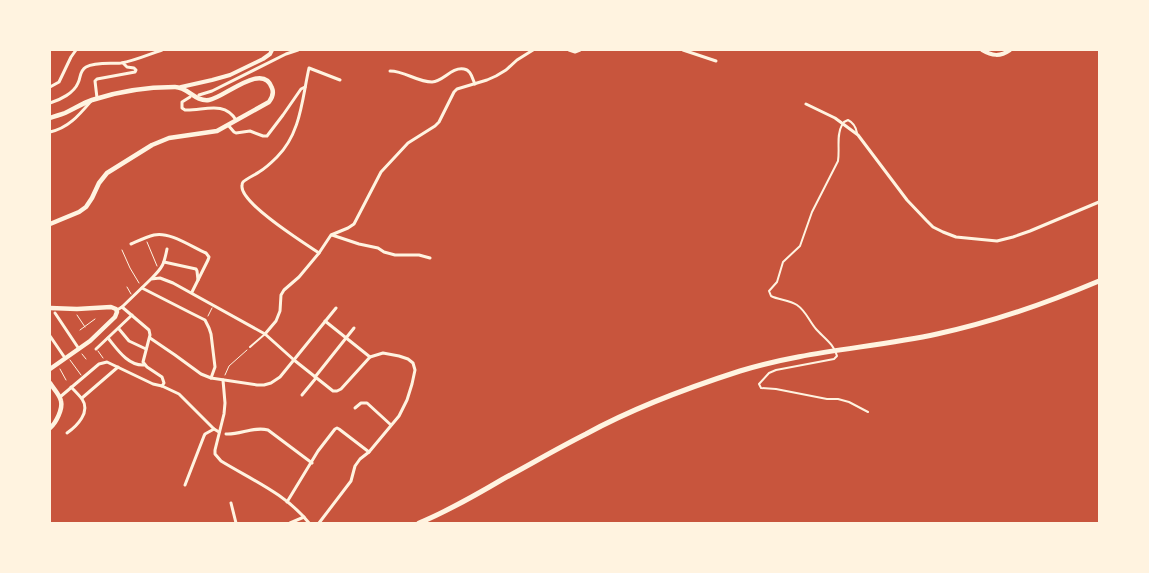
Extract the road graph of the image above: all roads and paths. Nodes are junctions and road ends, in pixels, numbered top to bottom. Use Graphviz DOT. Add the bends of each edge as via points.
graph roads {
  1 [pos="76,50"];
  2 [pos="162,50"];
  3 [pos="272,50"];
  4 [pos="298,50"];
  5 [pos="533,50"];
  6 [pos="569,50"];
  7 [pos="580,50"];
  8 [pos="683,50"];
  9 [pos="982,50"];
  10 [pos="1010,50"];
  11 [pos="716,61"];
  12 [pos="122,62"];
  13 [pos="390,71"];
  14 [pos="340,80"];
  15 [pos="474,84"];
  16 [pos="50,86"];
  17 [pos="181,87"];
  18 [pos="305,87"];
  19 [pos="199,95"];
  20 [pos="190,97"];
  21 [pos="95,99"];
  22 [pos="50,103"];
  23 [pos="806,104"];
  24 [pos="50,118"];
  25 [pos="236,121"];
  26 [pos="844,122"];
  27 [pos="228,125"];
  28 [pos="842,125"];
  29 [pos="50,132"];
  30 [pos="858,136"];
  31 [pos="1099,202"];
  32 [pos="50,224"];
  33 [pos="331,235"];
  34 [pos="146,238"];
  35 [pos="131,244"];
  36 [pos="167,249"];
  37 [pos="122,250"];
  38 [pos="319,253"];
  39 [pos="430,258"];
  40 [pos="164,262"];
  41 [pos="160,271"];
  42 [pos="151,279"];
  43 [pos="198,280"];
  44 [pos="1099,281"];
  45 [pos="127,287"];
  46 [pos="143,288"];
  47 [pos="192,292"];
  48 [pos="133,296"];
  49 [pos="213,306"];
  50 [pos="122,307"];
  51 [pos="50,308"];
  52 [pos="336,308"];
  53 [pos="77,310"];
  54 [pos="117,310"];
  55 [pos="55,313"];
  56 [pos="132,316"];
  57 [pos="95,320"];
  58 [pos="205,320"];
  59 [pos="325,321"];
  60 [pos="85,327"];
  61 [pos="354,328"];
  62 [pos="119,329"];
  63 [pos="80,330"];
  64 [pos="265,334"];
  65 [pos="50,336"];
  66 [pos="108,338"];
  67 [pos="150,338"];
  68 [pos="347,338"];
  69 [pos="250,347"];
  70 [pos="79,349"];
  71 [pos="96,349"];
  72 [pos="146,349"];
  73 [pos="370,357"];
  74 [pos="67,358"];
  75 [pos="86,360"];
  76 [pos="294,360"];
  77 [pos="144,365"];
  78 [pos="52,366"];
  79 [pos="118,367"];
  80 [pos="83,377"];
  81 [pos="211,378"];
  82 [pos="315,378"];
  83 [pos="66,380"];
  84 [pos="224,380"];
  85 [pos="50,383"];
  86 [pos="162,386"];
  87 [pos="71,387"];
  88 [pos="302,395"];
  89 [pos="60,398"];
  90 [pos="82,398"];
  91 [pos="355,408"];
  92 [pos="868,412"];
  93 [pos="391,425"];
  94 [pos="50,428"];
  95 [pos="214,429"];
  96 [pos="67,433"];
  97 [pos="220,433"];
  98 [pos="226,434"];
  99 [pos="369,452"];
  100 [pos="312,462"];
  101 [pos="185,485"];
  102 [pos="286,502"];
  103 [pos="232,503"];
  104 [pos="304,517"];
  105 [pos="236,523"];
  106 [pos="290,523"];
  107 [pos="309,523"];
  108 [pos="319,523"];
  109 [pos="419,523"];
  1 -- 16 [label="street" via="59,82"];
  2 -- 12 [label="street"];
  3 -- 17 [label="street" via="264,59 230,75"];
  4 -- 19 [label="street"];
  5 -- 15 [label="street" via="496,76"];
  6 -- 7 [label="street"];
  8 -- 11 [label="street"];
  9 -- 10 [label="street" via="990,55"];
  12 -- 21 [label="street" via="134,68 135,72 96,79"];
  12 -- 22 [label="street" via="85,67 76,88 62,99"];
  13 -- 15 [label="street" via="434,82 451,72 466,69"];
  14 -- 18 [label="street" via="310,68"];
  15 -- 33 [label="street" via="454,92 439,122 408,143 381,172 354,224"];
  17 -- 21 [label="main road" via="157,87"];
  17 -- 25 [label="main road" via="205,101 256,78 269,82 273,93 269,102"];
  18 -- 27 [label="street" via="267,136 250,131 236,133"];
  18 -- 38 [label="street" via="293,136 277,157 242,187 251,203 268,218"];
  20 -- 25 [label="street" via="182,102 185,110 223,109"];
  21 -- 24 [label="main road"];
  21 -- 29 [label="street" via="76,119"];
  23 -- 30 [label="street" via="834,118"];
  25 -- 27 [label="main road"];
  26 -- 30 [label="lane" via="852,122"];
  27 -- 32 [label="main road" via="209,133 169,138 152,146 107,173 86,207"];
  28 -- 92 [label="lane" via="838,133 838,161 812,212 800,246 783,262 777,282 769,291 771,296 799,306 837,356 776,370 759,384 761,388 838,399"];
  30 -- 31 [label="street" via="926,220 933,227 956,237 997,241"];
  33 -- 38 [label="street"];
  33 -- 39 [label="street" via="395,255"];
  34 -- 35 [label="street"];
  34 -- 41 [label="path"];
  34 -- 43 [label="street" via="162,234 208,254"];
  36 -- 40 [label="street"];
  37 -- 46 [label="path"];
  38 -- 64 [label="street" via="284,290 276,321"];
  40 -- 41 [label="street"];
  40 -- 43 [label="street" via="196,269"];
  41 -- 42 [label="street"];
  42 -- 46 [label="street"];
  42 -- 47 [label="street" via="160,278"];
  43 -- 47 [label="street"];
  44 -- 109 [label="main road" via="976,324 911,339 775,361 668,396 588,432"];
  45 -- 48 [label="path"];
  46 -- 48 [label="street"];
  46 -- 58 [label="street"];
  47 -- 49 [label="street"];
  48 -- 50 [label="street"];
  49 -- 58 [label="path"];
  49 -- 64 [label="street"];
  50 -- 54 [label="street"];
  50 -- 56 [label="street"];
  51 -- 53 [label="main road"];
  52 -- 59 [label="street"];
  53 -- 54 [label="main road" via="111,307"];
  53 -- 60 [label="path"];
  54 -- 70 [label="main road" via="115,317"];
  55 -- 70 [label="street"];
  56 -- 62 [label="street"];
  56 -- 67 [label="street" via="147,327"];
  57 -- 60 [label="path"];
  58 -- 81 [label="street" via="211,334 215,367"];
  59 -- 68 [label="street"];
  59 -- 76 [label="street"];
  60 -- 63 [label="path"];
  61 -- 68 [label="street"];
  62 -- 66 [label="street"];
  62 -- 72 [label="street" via="130,342"];
  64 -- 69 [label="lane"];
  64 -- 76 [label="street"];
  65 -- 74 [label="street"];
  66 -- 71 [label="street"];
  66 -- 77 [label="street" via="126,358"];
  67 -- 72 [label="street"];
  67 -- 81 [label="street"];
  68 -- 73 [label="street"];
  68 -- 82 [label="street"];
  69 -- 84 [label="path" via="229,366"];
  70 -- 74 [label="main road"];
  70 -- 75 [label="path"];
  72 -- 77 [label="street"];
  73 -- 82 [label="street" via="335,392"];
  73 -- 93 [label="street" via="383,352 412,362 415,368 407,400"];
  74 -- 78 [label="main road"];
  74 -- 80 [label="path"];
  76 -- 82 [label="street"];
  76 -- 84 [label="street" via="272,383 257,385"];
  77 -- 86 [label="street" via="162,377"];
  78 -- 83 [label="path"];
  79 -- 80 [label="street" via="102,363"];
  79 -- 86 [label="street"];
  79 -- 90 [label="street"];
  80 -- 87 [label="street"];
  81 -- 84 [label="street"];
  82 -- 88 [label="street"];
  84 -- 97 [label="street" via="225,403"];
  85 -- 89 [label="main road"];
  86 -- 95 [label="street" via="180,394"];
  87 -- 89 [label="street"];
  87 -- 90 [label="street"];
  89 -- 94 [label="main road" via="61,408"];
  90 -- 96 [label="street" via="86,410 80,422"];
  91 -- 93 [label="street" via="367,403"];
  93 -- 99 [label="street"];
  95 -- 97 [label="street"];
  95 -- 101 [label="street" via="205,434"];
  97 -- 102 [label="street" via="215,450 221,461"];
  98 -- 100 [label="street" via="268,430"];
  99 -- 100 [label="street" via="335,428"];
  99 -- 108 [label="street" via="355,466 351,481"];
  100 -- 102 [label="street"];
  102 -- 104 [label="street"];
  103 -- 105 [label="street"];
  104 -- 106 [label="street"];
  104 -- 107 [label="street"];
}
